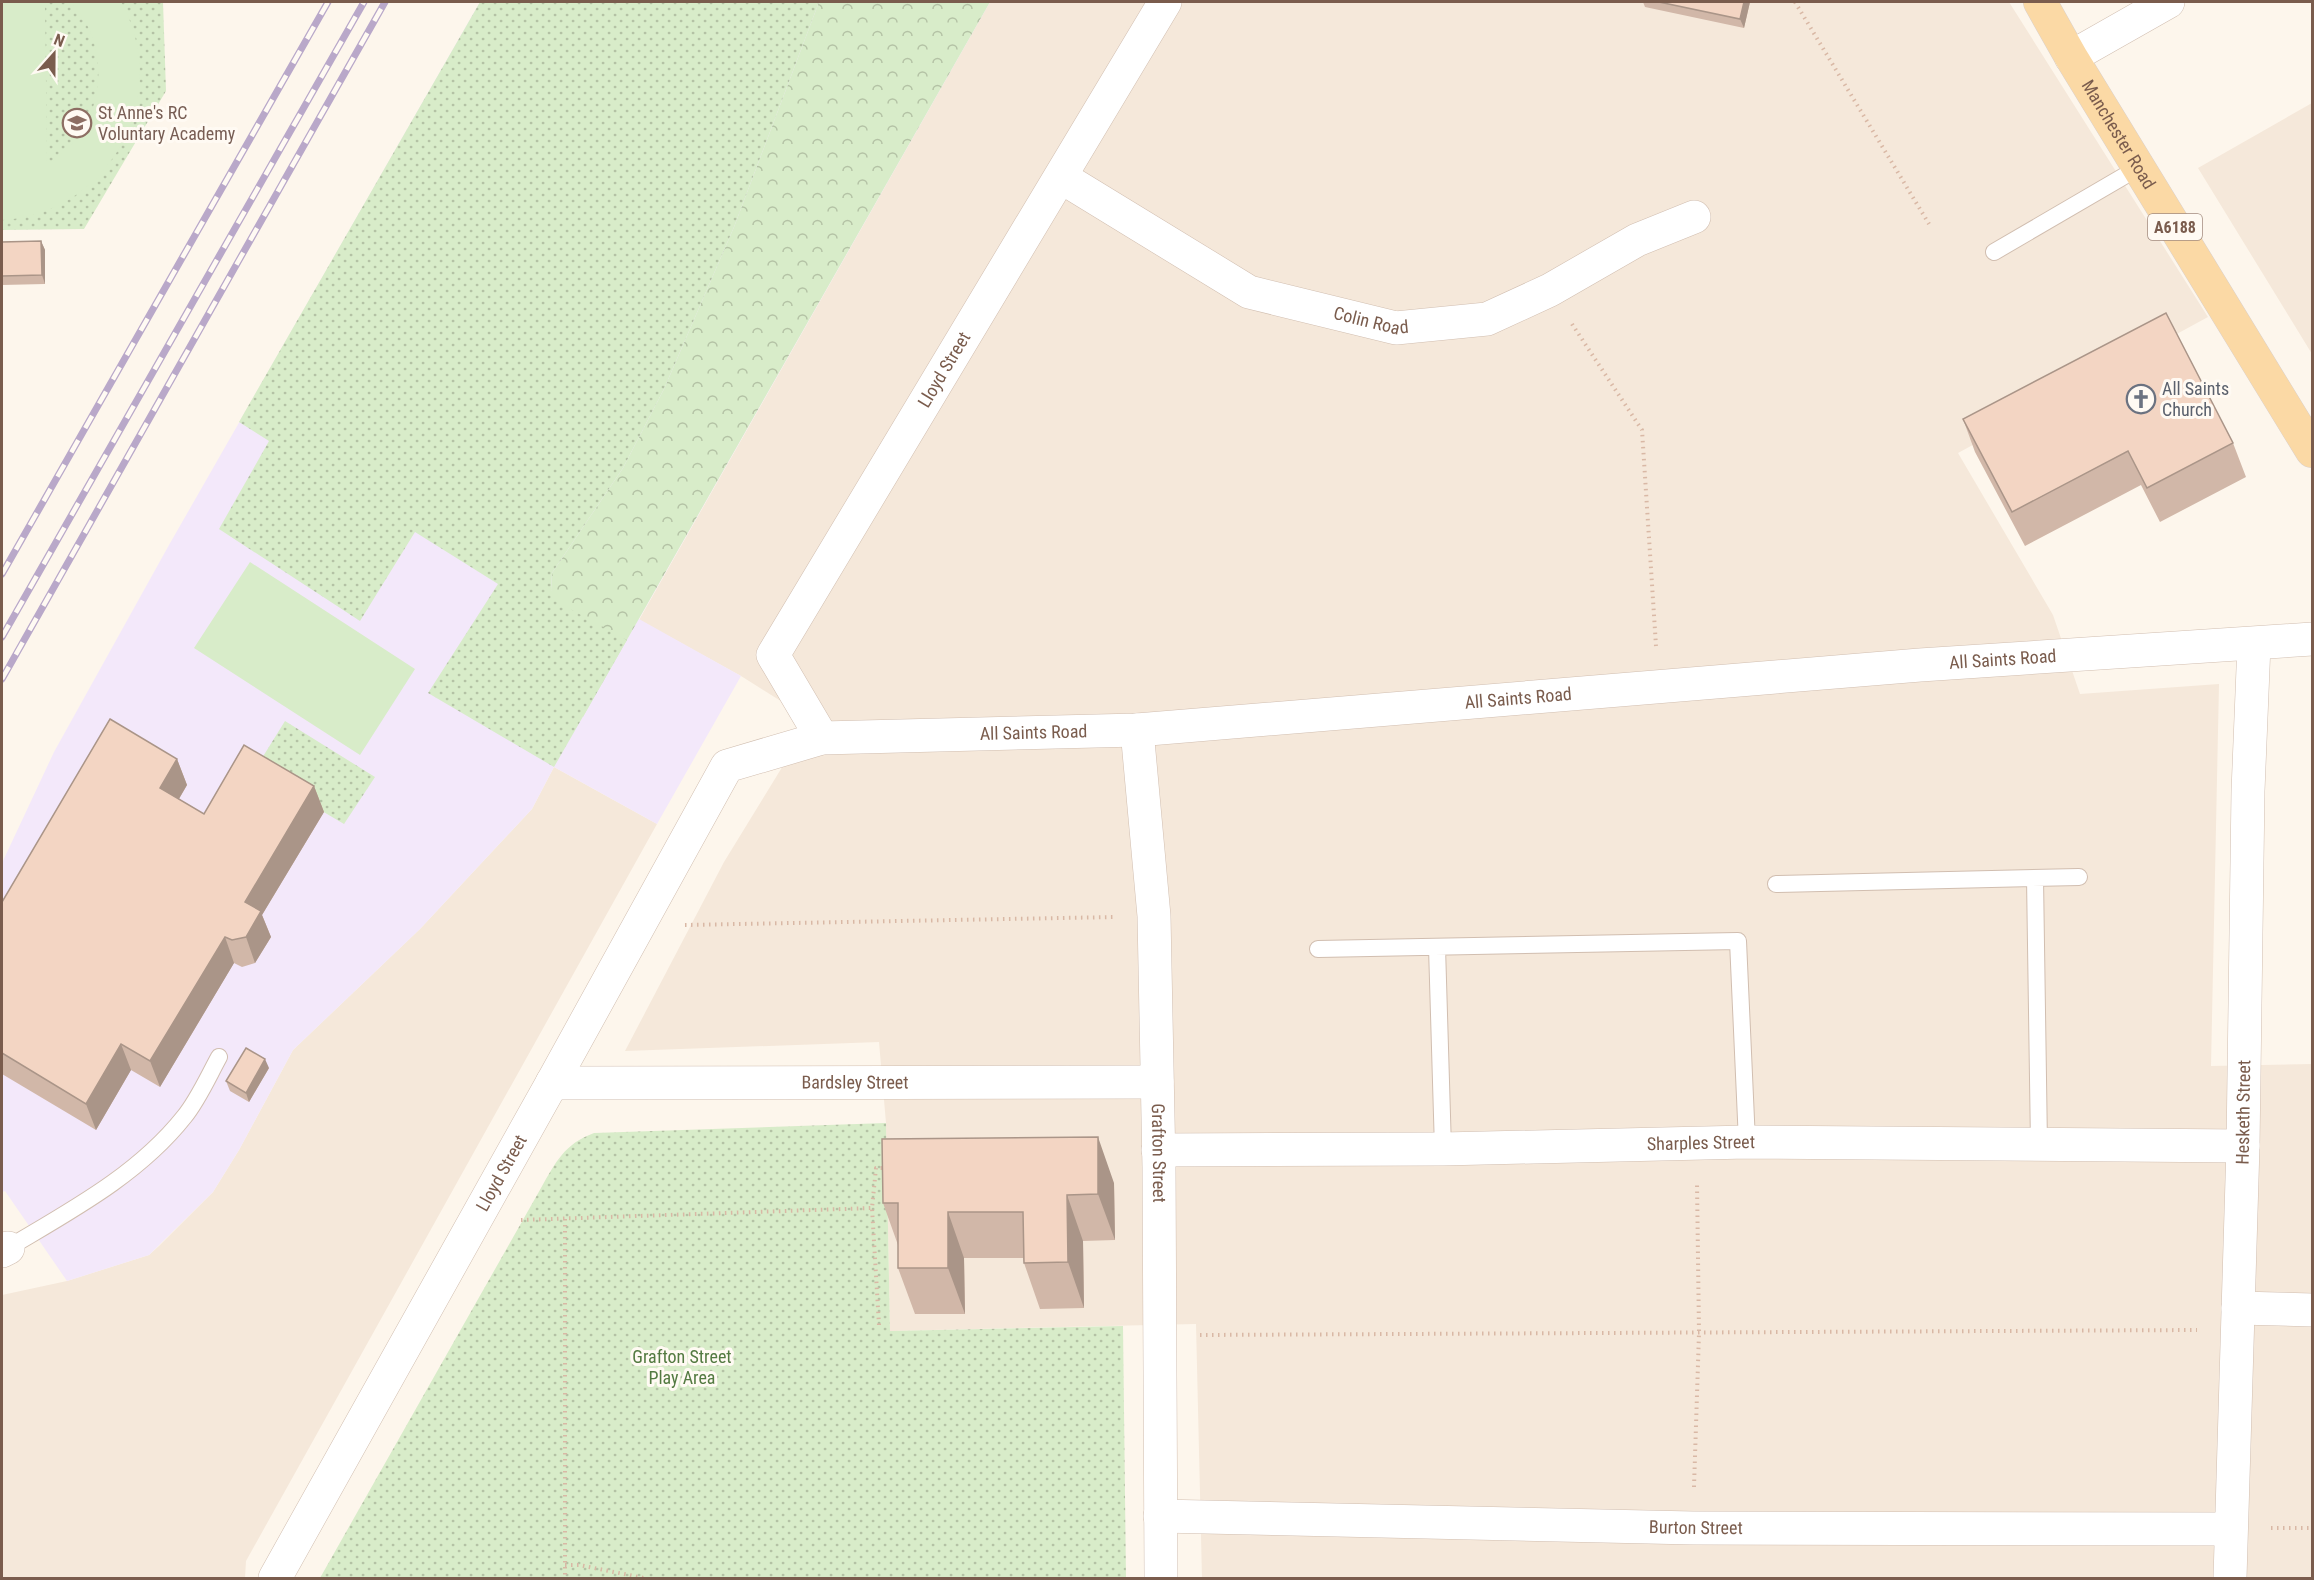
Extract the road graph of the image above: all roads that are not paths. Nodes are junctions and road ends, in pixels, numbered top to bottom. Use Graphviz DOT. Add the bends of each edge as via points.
graph roads {
  1 [pos="1165,2"];
  2 [pos="2040,2"];
  3 [pos="2168,2"];
  4 [pos="2071,57"];
  5 [pos="2138,168"];
  6 [pos="1061,177"];
  7 [pos="1694,217"];
  8 [pos="1994,252"];
  9 [pos="2313,452"];
  10 [pos="2313,639"];
  11 [pos="2254,644"];
  12 [pos="1137,730"];
  13 [pos="822,738"];
  14 [pos="727,766"];
  15 [pos="2079,877"];
  16 [pos="2035,878"];
  17 [pos="1776,884"];
  18 [pos="1437,947"];
  19 [pos="1318,949"];
  20 [pos="219,1057"];
  21 [pos="1157,1082"];
  22 [pos="552,1083"];
  23 [pos="1748,1142"];
  24 [pos="2039,1144"];
  25 [pos="2243,1146"];
  26 [pos="1443,1149"];
  27 [pos="1158,1150"];
  28 [pos="5,1250"];
  29 [pos="2313,1311"];
  30 [pos="2237,1318"];
  31 [pos="1160,1516"];
  32 [pos="2230,1529"];
  33 [pos="274,1578"];
  34 [pos="1161,1578"];
  35 [pos="2230,1578"];
  1 -- 6 [label="street, Lloyd Street"];
  2 -- 4 [label="main road, Manchester Road / A6188"];
  3 -- 4 [label="street"];
  4 -- 5 [label="main road, Manchester Road / A6188"];
  5 -- 8 [label="lane"];
  5 -- 9 [label="main road, Manchester Road / A6188"];
  6 -- 7 [label="street, Colin Road" via="1249,292 1396,328 1487,319 1550,290 1637,240"];
  6 -- 13 [label="street, Lloyd Street" via="773,655"];
  10 -- 11 [label="street, All Saints Road"];
  11 -- 12 [label="street, All Saints Road" via="1920,665"];
  11 -- 25 [label="street, Hesketh Street"];
  12 -- 13 [label="street, All Saints Road"];
  12 -- 21 [label="street, Grafton Street" via="1154,916"];
  13 -- 14 [label="street, All Saints Road"];
  14 -- 22 [label="street, Lloyd Street"];
  15 -- 16 [label="lane"];
  16 -- 17 [label="lane"];
  16 -- 24 [label="lane"];
  18 -- 19 [label="lane"];
  18 -- 23 [label="lane" via="1738,941"];
  18 -- 26 [label="lane"];
  20 -- 28 [label="lane" via="186,1115 147,1156 112,1184"];
  21 -- 22 [label="street, Bardsley Street"];
  21 -- 27 [label="street, Grafton Street"];
  22 -- 33 [label="street, Lloyd Street"];
  23 -- 24 [label="street, Sharples Street"];
  23 -- 26 [label="street, Sharples Street"];
  24 -- 25 [label="street, Sharples Street"];
  25 -- 30 [label="street, Hesketh Street"];
  26 -- 27 [label="street, Sharples Street"];
  27 -- 31 [label="street, Grafton Street"];
  29 -- 30 [label="street"];
  30 -- 32 [label="street, Hesketh Street"];
  31 -- 32 [label="street, Burton Street" via="1693,1528"];
  31 -- 34 [label="street, Grafton Street"];
  32 -- 35 [label="street, Hesketh Street"];
}
